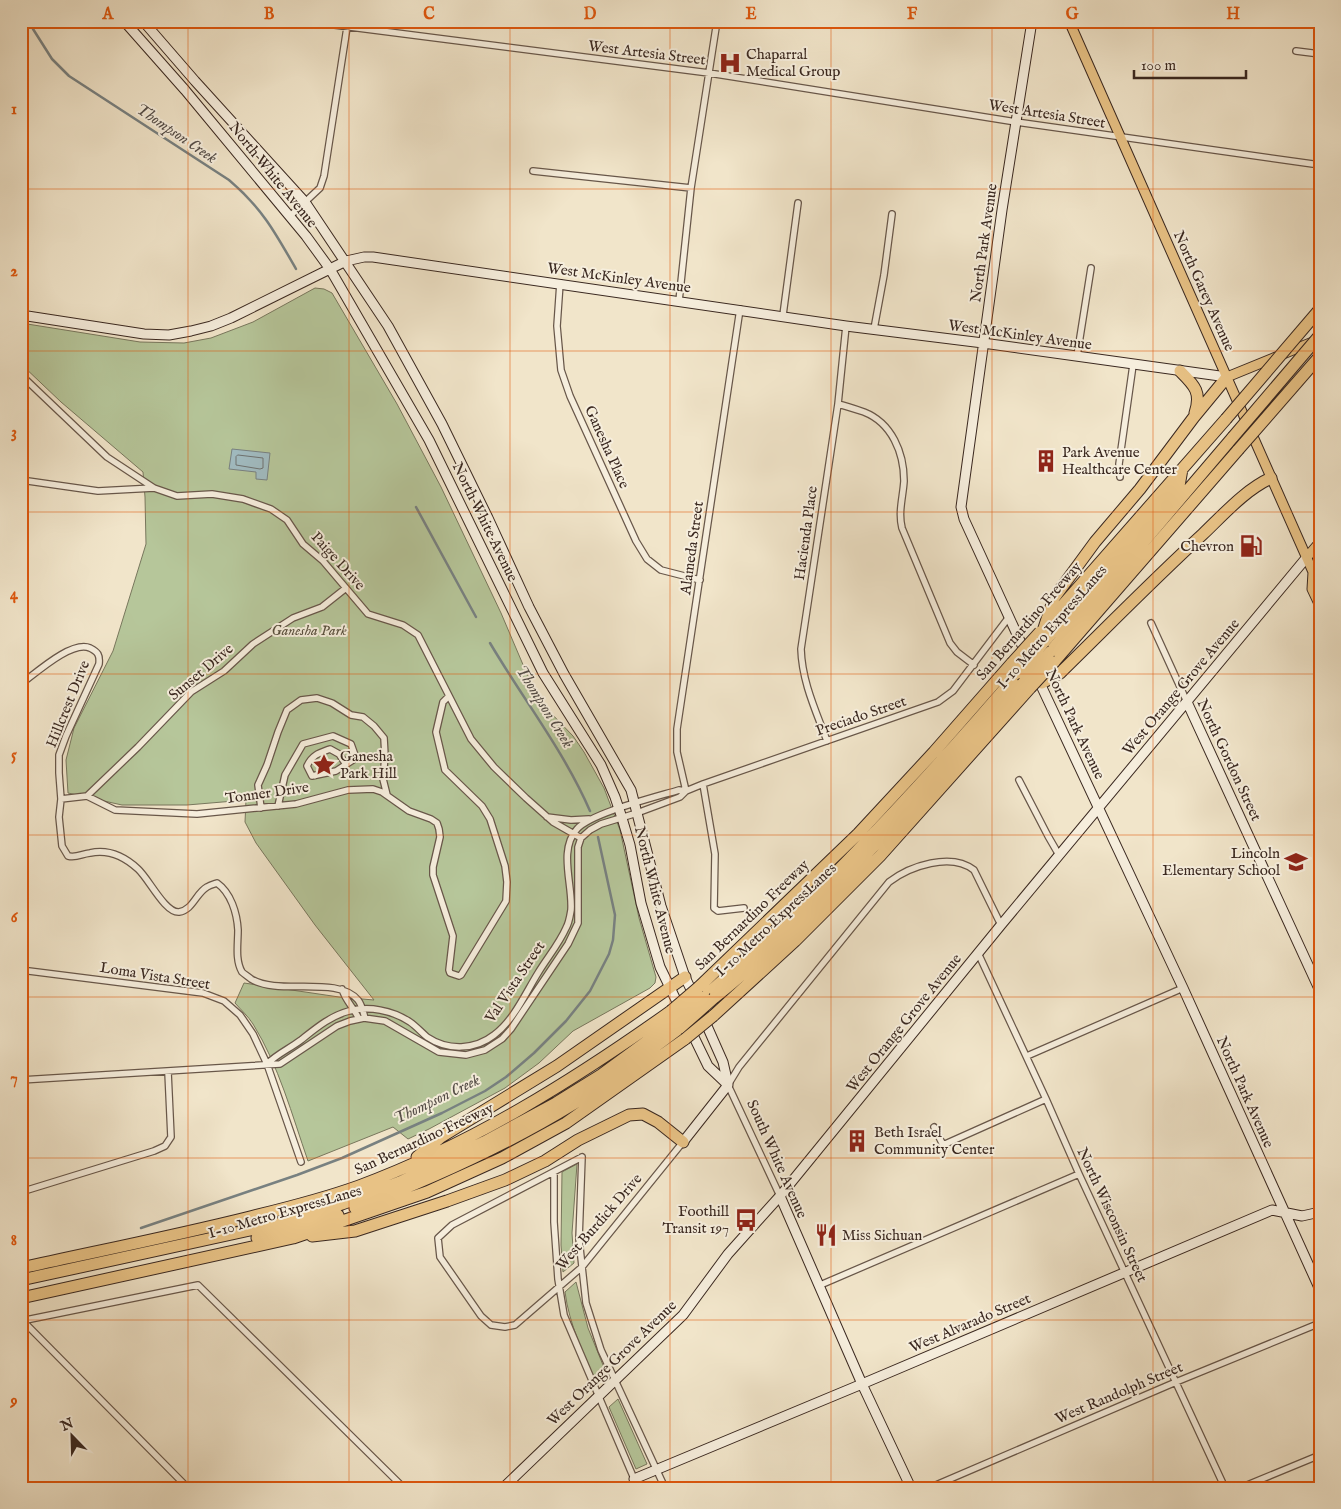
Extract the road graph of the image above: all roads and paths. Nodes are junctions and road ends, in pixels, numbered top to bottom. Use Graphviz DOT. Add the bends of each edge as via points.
graph roads {
  1 [pos="124,21"];
  2 [pos="143,21"];
  3 [pos="303,21"];
  4 [pos="717,21"];
  5 [pos="1032,21"];
  6 [pos="1069,21"];
  7 [pos="347,24"];
  8 [pos="1296,51"];
  9 [pos="1320,54"];
  10 [pos="709,73"];
  11 [pos="1016,122"];
  12 [pos="1120,138"];
  13 [pos="1320,165"];
  14 [pos="533,171"];
  15 [pos="691,188"];
  16 [pos="306,202"];
  17 [pos="798,204"];
  18 [pos="892,214"];
  19 [pos="290,216"];
  20 [pos="346,261"];
  21 [pos="1092,268"];
  22 [pos="330,269"];
  23 [pos="560,283"];
  24 [pos="679,300"];
  25 [pos="740,309"];
  26 [pos="1320,309"];
  27 [pos="21,315"];
  28 [pos="783,316"];
  29 [pos="846,326"];
  30 [pos="874,329"];
  31 [pos="1320,337"];
  32 [pos="983,343"];
  33 [pos="1077,356"];
  34 [pos="1320,356"];
  35 [pos="1134,365"];
  36 [pos="1180,371"];
  37 [pos="21,375"];
  38 [pos="1227,377"];
  39 [pos="838,404"];
  40 [pos="1194,417"];
  41 [pos="1120,477"];
  42 [pos="1271,478"];
  43 [pos="21,480"];
  44 [pos="154,488"];
  45 [pos="1320,542"];
  46 [pos="1307,557"];
  47 [pos="1316,575"];
  48 [pos="700,580"];
  49 [pos="346,588"];
  50 [pos="1320,606"];
  51 [pos="1009,617"];
  52 [pos="1151,623"];
  53 [pos="1046,643"];
  54 [pos="974,665"];
  55 [pos="1022,680"];
  56 [pos="21,684"];
  57 [pos="449,696"];
  58 [pos="1187,702"];
  59 [pos="827,741"];
  60 [pos="345,763"];
  61 [pos="1019,780"];
  62 [pos="703,784"];
  63 [pos="686,791"];
  64 [pos="387,795"];
  65 [pos="87,796"];
  66 [pos="61,799"];
  67 [pos="278,806"];
  68 [pos="1099,807"];
  69 [pos="261,808"];
  70 [pos="636,808"];
  71 [pos="620,814"];
  72 [pos="547,817"];
  73 [pos="592,819"];
  74 [pos="573,834"];
  75 [pos="581,838"];
  76 [pos="1059,855"];
  77 [pos="744,908"];
  78 [pos="1001,925"];
  79 [pos="978,953"];
  80 [pos="21,970"];
  81 [pos="1316,974"];
  82 [pos="685,977"];
  83 [pos="670,988"];
  84 [pos="1183,988"];
  85 [pos="342,989"];
  86 [pos="1320,991"];
  87 [pos="706,994"];
  88 [pos="362,1009"];
  89 [pos="355,1010"];
  90 [pos="389,1012"];
  91 [pos="362,1019"];
  92 [pos="386,1021"];
  93 [pos="678,1025"];
  94 [pos="1027,1056"];
  95 [pos="267,1064"];
  96 [pos="168,1072"];
  97 [pos="21,1080"];
  98 [pos="728,1085"];
  99 [pos="1046,1099"];
  100 [pos="934,1127"];
  101 [pos="683,1142"];
  102 [pos="301,1162"];
  103 [pos="406,1166"];
  104 [pos="554,1172"];
  105 [pos="1079,1174"];
  106 [pos="21,1192"];
  107 [pos="780,1196"];
  108 [pos="1320,1212"];
  109 [pos="1285,1213"];
  110 [pos="293,1238"];
  111 [pos="582,1267"];
  112 [pos="21,1268"];
  113 [pos="1125,1272"];
  114 [pos="21,1280"];
  115 [pos="818,1286"];
  116 [pos="558,1288"];
  117 [pos="21,1290"];
  118 [pos="1320,1290"];
  119 [pos="21,1298"];
  120 [pos="22,1321"];
  121 [pos="1320,1323"];
  122 [pos="615,1380"];
  123 [pos="1176,1382"];
  124 [pos="862,1384"];
  125 [pos="598,1397"];
  126 [pos="1320,1455"];
  127 [pos="656,1470"];
  128 [pos="634,1479"];
  129 [pos="188,1488"];
  130 [pos="404,1488"];
  131 [pos="503,1488"];
  132 [pos="638,1488"];
  133 [pos="664,1488"];
  134 [pos="911,1488"];
  135 [pos="929,1488"];
  136 [pos="1225,1488"];
  137 [pos="1240,1488"];
  1 -- 19 [label="street, North White Avenue"];
  2 -- 16 [label="street, North White Avenue"];
  3 -- 7 [label="street, West Artesia Street"];
  4 -- 10 [label="street"];
  5 -- 11 [label="street, North Park Avenue"];
  6 -- 12 [label="main road, North Garey Avenue"];
  7 -- 10 [label="street, West Artesia Street"];
  7 -- 16 [label="street" via="324,176 320,188"];
  8 -- 9 [label="street"];
  10 -- 11 [label="street, West Artesia Street"];
  10 -- 15 [label="street"];
  11 -- 12 [label="street, West Artesia Street"];
  11 -- 32 [label="street, North Park Avenue"];
  12 -- 13 [label="street, West Artesia Street"];
  12 -- 38 [label="main road, North Garey Avenue"];
  14 -- 15 [label="street"];
  15 -- 24 [label="street"];
  16 -- 19 [label="street"];
  16 -- 20 [label="street, North White Avenue"];
  17 -- 28 [label="street"];
  18 -- 30 [label="street"];
  19 -- 22 [label="street, North White Avenue"];
  20 -- 22 [label="street, West McKinley Avenue"];
  20 -- 23 [label="street, West McKinley Avenue" via="373,257"];
  20 -- 70 [label="street, North White Avenue" via="388,326 442,424 529,607 631,790"];
  21 -- 33 [label="street"];
  22 -- 27 [label="street, West McKinley Avenue" via="224,321 169,335"];
  22 -- 71 [label="street, North White Avenue" via="430,442 543,673 601,765"];
  23 -- 24 [label="street, West McKinley Avenue"];
  23 -- 48 [label="street, Ganesha Place" via="557,326 561,370 636,541 647,559 661,570"];
  24 -- 25 [label="street, West McKinley Avenue"];
  25 -- 28 [label="street, West McKinley Avenue"];
  25 -- 48 [label="street, Alameda Street"];
  26 -- 53 [label="highway, I-10 Metro ExpressLanes, bridge" via="1182,469 1179,486"];
  28 -- 29 [label="street, West McKinley Avenue"];
  29 -- 30 [label="street, West McKinley Avenue"];
  29 -- 39 [label="street, Hacienda Place"];
  30 -- 32 [label="street, West McKinley Avenue"];
  31 -- 38 [label="main road"];
  31 -- 53 [label="highway, I-10 Metro ExpressLanes, bridge"];
  32 -- 33 [label="street, West McKinley Avenue"];
  32 -- 51 [label="street, North Park Avenue" via="961,507"];
  33 -- 35 [label="street, West McKinley Avenue"];
  34 -- 53 [label="highway, San Bernardino Freeway, bridge" via="1238,450"];
  35 -- 36 [label="street, West McKinley Avenue"];
  35 -- 41 [label="street" via="1119,464"];
  36 -- 38 [label="street, West McKinley Avenue"];
  36 -- 40 [label="highway" via="1198,397"];
  37 -- 44 [label="street, Paige Drive" via="108,458"];
  38 -- 40 [label="highway"];
  38 -- 42 [label="main road, North Garey Avenue"];
  39 -- 54 [label="street" via="872,416 889,430 895,441 903,465 902,528 950,643 956,652"];
  39 -- 59 [label="street, Hacienda Place" via="801,649 806,683"];
  40 -- 53 [label="highway" via="1054,598"];
  42 -- 46 [label="main road, North Garey Avenue"];
  42 -- 55 [label="highway" via="1246,494 1183,552 1060,673"];
  43 -- 44 [label="street" via="98,491"];
  44 -- 49 [label="street, Paige Drive" via="177,496 212,494 243,499 271,509 287,520 303,544"];
  45 -- 46 [label="main road"];
  46 -- 47 [label="main road, North Garey Avenue"];
  46 -- 58 [label="street, West Orange Grove Avenue"];
  47 -- 50 [label="main road, North Garey Avenue" via="1312,588"];
  48 -- 63 [label="street, Alameda Street" via="677,729 676,752"];
  49 -- 57 [label="street, Paige Drive" via="368,614 403,625 418,635"];
  49 -- 65 [label="street, Sunset Drive" via="322,607 292,618 253,644 224,671 191,692"];
  51 -- 54 [label="street, Preciado Street"];
  51 -- 68 [label="street, North Park Avenue"];
  52 -- 58 [label="street, North Gordon Street"];
  53 -- 55 [label="highway, San Bernardino Freeway, bridge"];
  53 -- 55 [label="highway, San Bernardino Freeway, bridge"];
  54 -- 59 [label="street, Preciado Street" via="938,702"];
  55 -- 87 [label="highway, San Bernardino Freeway" via="934,752"];
  55 -- 87 [label="highway, I-10 Metro ExpressLanes" via="929,789 775,945 741,976"];
  55 -- 93 [label="highway, San Bernardino Freeway, bridge" via="880,856 795,941 713,1016"];
  56 -- 66 [label="street, Hillcrest Drive" via="77,646 87,646 100,657 60,755"];
  57 -- 64 [label="street, Tonner Drive" via="443,702 436,732 445,770 482,806 490,819 507,882 506,901 459,976 449,970 453,936 433,875 439,828 431,819 409,811"];
  57 -- 72 [label="street, Paige Drive" via="471,739 494,767"];
  58 -- 68 [label="street, West Orange Grove Avenue"];
  58 -- 81 [label="street, North Gordon Street"];
  59 -- 62 [label="street, Preciado Street"];
  60 -- 60 [label="street" via="336,771 312,776 307,766 316,754 330,749"];
  60 -- 67 [label="street" via="356,758 351,744 333,736 304,744 285,775"];
  61 -- 76 [label="street"];
  62 -- 63 [label="street, Preciado Street"];
  62 -- 77 [label="street" via="715,854 714,908 718,911"];
  63 -- 70 [label="street, Preciado Street" via="680,796"];
  64 -- 67 [label="street, Tonner Drive" via="373,790 348,790"];
  64 -- 69 [label="street" via="383,779 384,738 363,717 351,715 332,702 317,698 301,700 287,710 258,785"];
  65 -- 66 [label="street"];
  65 -- 69 [label="street, Tonner Drive" via="115,810 197,814"];
  66 -- 85 [label="street, Hillcrest Drive" via="62,846 68,856 76,858 98,851 126,859 174,911 188,908 207,886 217,883 226,889 235,913 238,961 243,973 266,984"];
  67 -- 69 [label="street, Tonner Drive"];
  68 -- 76 [label="street, West Orange Grove Avenue"];
  68 -- 84 [label="street, North Park Avenue"];
  70 -- 71 [label="street, Preciado Street"];
  70 -- 82 [label="street, North White Avenue" via="661,906"];
  71 -- 73 [label="street"];
  71 -- 75 [label="street"];
  71 -- 83 [label="street, North White Avenue" via="630,845 641,903 660,967"];
  72 -- 73 [label="street"];
  72 -- 74 [label="street, Paige Drive"];
  73 -- 74 [label="street"];
  74 -- 75 [label="street, Paige Drive"];
  74 -- 90 [label="street, Val Vista Street" via="567,861 571,896 567,927 501,1029 486,1040 455,1048 438,1043 410,1022"];
  75 -- 92 [label="street, Val Vista Street" via="577,864 578,923 568,944 502,1039 479,1052 466,1055 439,1052"];
  76 -- 78 [label="street, West Orange Grove Avenue"];
  78 -- 79 [label="street, West Orange Grove Avenue"];
  78 -- 98 [label="street" via="974,870 966,864 929,864 899,875 889,882 739,1067"];
  79 -- 94 [label="street, North Wisconsin Street"];
  79 -- 107 [label="street, West Orange Grove Avenue"];
  80 -- 95 [label="street, Loma Vista Street" via="205,993 224,1001 240,1015"];
  81 -- 86 [label="street, North Gordon Street"];
  82 -- 83 [label="highway"];
  82 -- 98 [label="street, South White Avenue" via="723,1062"];
  83 -- 98 [label="street, North White Avenue" via="708,1066"];
  83 -- 103 [label="highway" via="557,1066 441,1137"];
  84 -- 94 [label="street"];
  84 -- 109 [label="street, North Park Avenue"];
  85 -- 88 [label="street" via="357,1000"];
  85 -- 89 [label="street"];
  87 -- 93 [label="highway, San Bernardino Freeway, bridge"];
  87 -- 93 [label="highway, I-10 Metro ExpressLanes, bridge"];
  88 -- 89 [label="street, Val Vista Street"];
  88 -- 90 [label="street, Val Vista Street"];
  88 -- 91 [label="street"];
  89 -- 91 [label="street"];
  89 -- 95 [label="street, Val Vista Street" via="329,1019"];
  90 -- 92 [label="street"];
  91 -- 92 [label="street, Val Vista Street"];
  91 -- 95 [label="street, Val Vista Street" via="337,1026 280,1064"];
  93 -- 103 [label="highway, San Bernardino Freeway" via="606,1058 490,1127"];
  93 -- 110 [label="highway, San Bernardino Freeway" via="566,1123 502,1158 427,1192"];
  93 -- 114 [label="highway, I-10 Metro ExpressLanes" via="556,1103 400,1182 286,1222"];
  93 -- 117 [label="highway, I-10 Metro ExpressLanes" via="612,1078 576,1102 488,1152 416,1185 342,1213 259,1238"];
  94 -- 99 [label="street, North Wisconsin Street"];
  95 -- 96 [label="street, Val Vista Street"];
  95 -- 102 [label="street, Loma Vista Street"];
  96 -- 97 [label="street, Val Vista Street"];
  96 -- 106 [label="street" via="171,1137 165,1146"];
  98 -- 101 [label="street, West Burdick Drive"];
  98 -- 107 [label="street, South White Avenue"];
  99 -- 100 [label="street" via="943,1146"];
  99 -- 105 [label="street, North Wisconsin Street"];
  101 -- 110 [label="highway" via="643,1114 629,1115 578,1140 545,1161 462,1196 354,1231"];
  101 -- 111 [label="street, West Burdick Drive"];
  103 -- 112 [label="highway, San Bernardino Freeway" via="312,1202"];
  104 -- 111 [label="street, West Burdick Drive" via="582,1157 579,1239"];
  104 -- 116 [label="street"];
  104 -- 116 [label="street, West Burdick Drive" via="452,1225 438,1238 440,1257 481,1316 491,1324 515,1325"];
  105 -- 113 [label="street, North Wisconsin Street"];
  105 -- 115 [label="street"];
  107 -- 115 [label="street, South White Avenue"];
  107 -- 122 [label="street, West Orange Grove Avenue" via="728,1254 683,1315"];
  108 -- 109 [label="street, West Alvarado Street" via="1302,1216"];
  109 -- 113 [label="street, West Alvarado Street" via="1272,1210"];
  109 -- 118 [label="street, North Park Avenue"];
  110 -- 119 [label="highway, San Bernardino Freeway"];
  111 -- 116 [label="street, West Burdick Drive"];
  111 -- 122 [label="street" via="586,1303 601,1350"];
  113 -- 123 [label="street, North Wisconsin Street"];
  113 -- 124 [label="street, West Alvarado Street"];
  115 -- 124 [label="street, South White Avenue"];
  116 -- 125 [label="street" via="564,1315"];
  120 -- 129 [label="street"];
  120 -- 130 [label="street" via="198,1285"];
  121 -- 123 [label="street, West Randolph Street"];
  122 -- 125 [label="street, West Orange Grove Avenue"];
  122 -- 127 [label="street"];
  123 -- 135 [label="street, West Randolph Street"];
  123 -- 136 [label="street, North Wisconsin Street"];
  124 -- 127 [label="street, West Alvarado Street"];
  124 -- 134 [label="street, South White Avenue"];
  125 -- 128 [label="street"];
  125 -- 131 [label="street, West Orange Grove Avenue"];
  126 -- 137 [label="street"];
  127 -- 128 [label="street, West Alvarado Street"];
  127 -- 133 [label="street"];
  128 -- 132 [label="street"];
}
